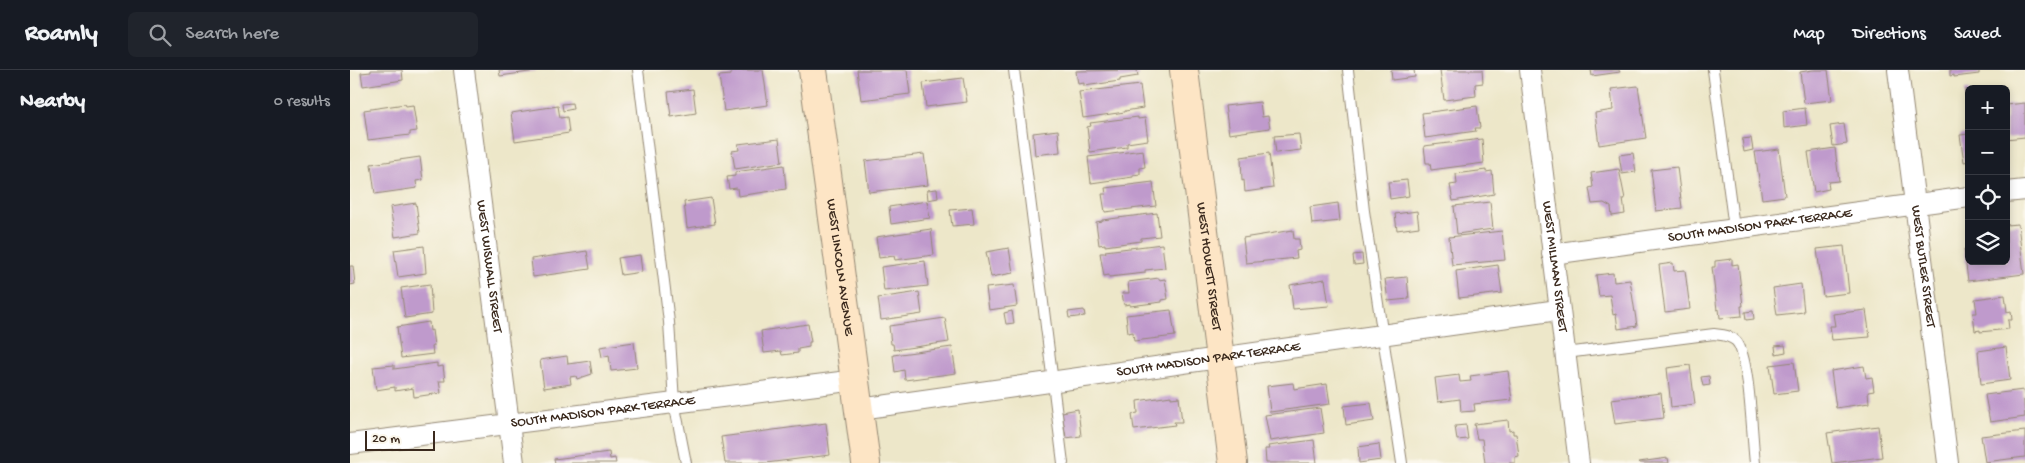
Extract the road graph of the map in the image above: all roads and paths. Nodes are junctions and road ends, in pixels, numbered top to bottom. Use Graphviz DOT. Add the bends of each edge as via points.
graph roads {
  1 [pos="464,70"];
  2 [pos="638,70"];
  3 [pos="813,70"];
  4 [pos="1014,70"];
  5 [pos="1184,70"];
  6 [pos="1348,70"];
  7 [pos="1530,70"];
  8 [pos="1713,70"];
  9 [pos="1898,70"];
  10 [pos="2025,190"];
  11 [pos="2010,192"];
  12 [pos="1965,197"];
  13 [pos="1916,203"];
  14 [pos="1734,228"];
  15 [pos="1552,254"];
  16 [pos="1558,310"];
  17 [pos="1383,335"];
  18 [pos="1566,353"];
  19 [pos="1220,358"];
  20 [pos="856,380"];
  21 [pos="1052,382"];
  22 [pos="674,402"];
  23 [pos="860,409"];
  24 [pos="510,422"];
  25 [pos="350,444"];
  26 [pos="514,463"];
  27 [pos="686,463"];
  28 [pos="866,463"];
  29 [pos="1063,463"];
  30 [pos="1233,463"];
  31 [pos="1402,463"];
  32 [pos="1579,463"];
  33 [pos="1755,463"];
  34 [pos="1948,463"];
  1 -- 24 [label="street, WEST WISWALL STREET"];
  2 -- 22 [label="lane" via="669,322"];
  3 -- 20 [label="main road, WEST LINCOLN AVENUE"];
  4 -- 21 [label="lane"];
  5 -- 19 [label="main road, WEST HOWETT STREET"];
  6 -- 17 [label="lane" via="1364,211"];
  7 -- 15 [label="street, WEST MILLMAN STREET"];
  8 -- 14 [label="lane"];
  9 -- 13 [label="street, WEST BUTLER STREET"];
  10 -- 11 [label="street"];
  12 -- 13 [label="street, SOUTH MADISON PARK TERRACE"];
  13 -- 14 [label="street, SOUTH MADISON PARK TERRACE"];
  13 -- 34 [label="street, WEST BUTLER STREET"];
  14 -- 15 [label="street, SOUTH MADISON PARK TERRACE"];
  15 -- 16 [label="street, WEST MILLMAN STREET"];
  16 -- 17 [label="street, SOUTH MADISON PARK TERRACE"];
  16 -- 18 [label="street, WEST MILLMAN STREET"];
  17 -- 19 [label="street, SOUTH MADISON PARK TERRACE"];
  17 -- 31 [label="lane"];
  18 -- 32 [label="street, WEST MILLMAN STREET"];
  18 -- 33 [label="lane" via="1726,335 1736,341 1746,369"];
  19 -- 21 [label="street, SOUTH MADISON PARK TERRACE"];
  19 -- 30 [label="main road, WEST HOWETT STREET"];
  20 -- 22 [label="street, SOUTH MADISON PARK TERRACE"];
  20 -- 23 [label="main road, WEST LINCOLN AVENUE"];
  21 -- 23 [label="street, SOUTH MADISON PARK TERRACE"];
  21 -- 29 [label="lane"];
  22 -- 24 [label="street, SOUTH MADISON PARK TERRACE"];
  22 -- 27 [label="lane"];
  23 -- 28 [label="main road, WEST LINCOLN AVENUE"];
  24 -- 25 [label="street, SOUTH MADISON PARK TERRACE"];
  24 -- 26 [label="street, WEST WISWALL STREET"];
}
